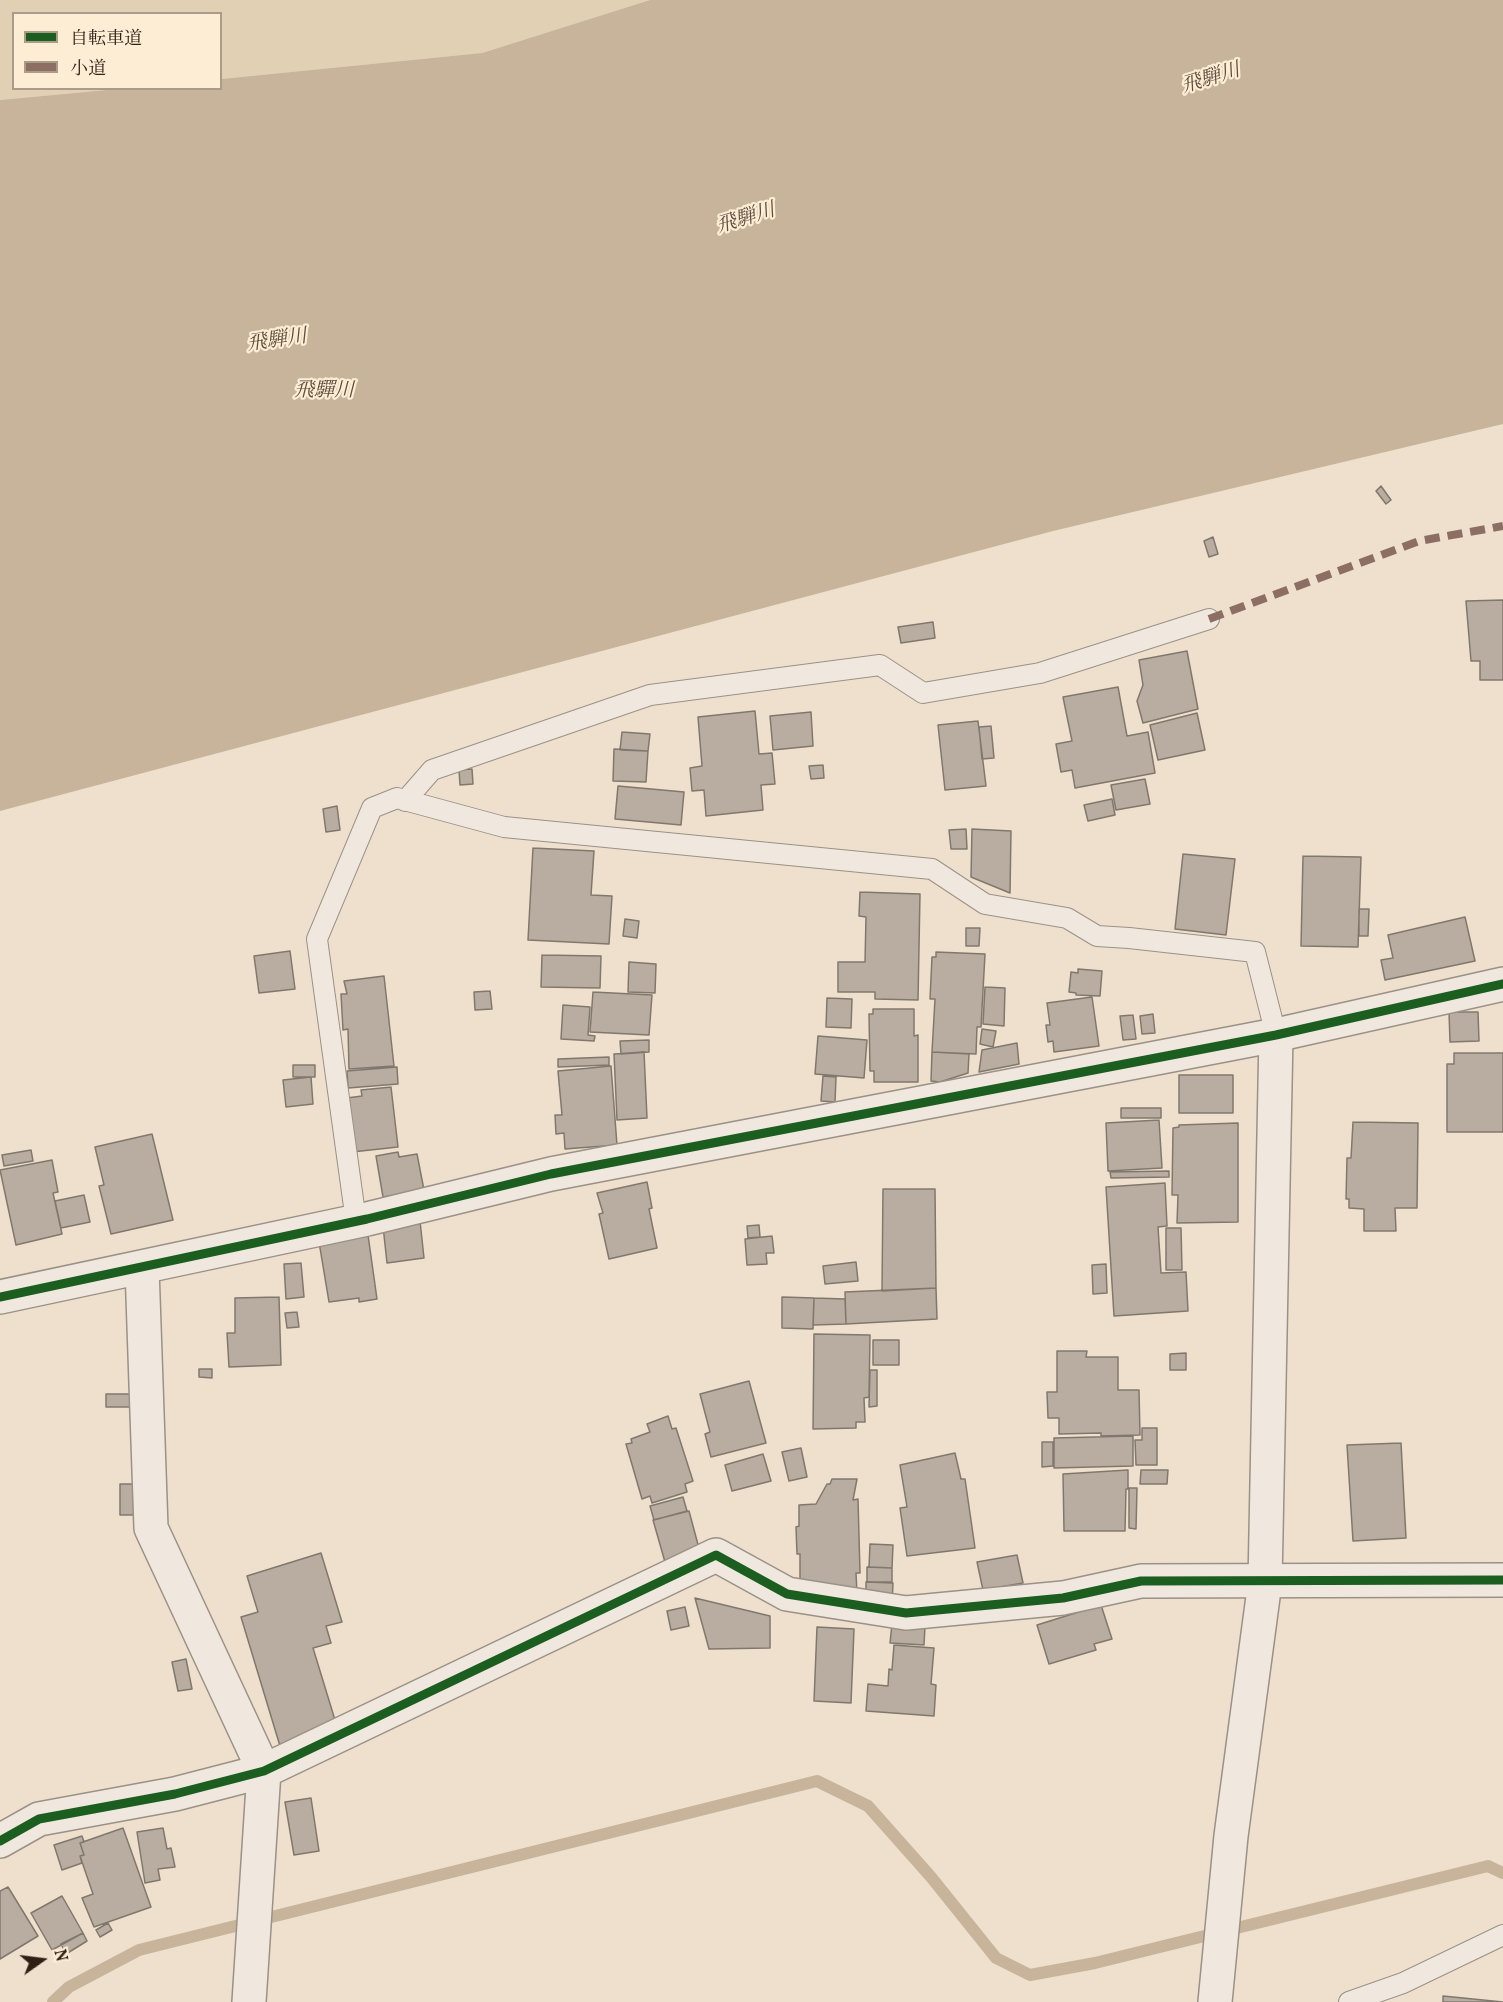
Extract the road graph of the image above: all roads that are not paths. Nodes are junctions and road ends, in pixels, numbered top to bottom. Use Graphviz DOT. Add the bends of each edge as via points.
graph roads {
  1 [pos="1209,619"];
  2 [pos="405,801"];
  3 [pos="1503,984"];
  4 [pos="1276,1035"];
  5 [pos="356,1221"];
  6 [pos="142,1268"];
  7 [pos="0,1297"];
  8 [pos="1503,1580"];
  9 [pos="1265,1582"];
  10 [pos="264,1771"];
  11 [pos="0,1841"];
  12 [pos="1503,1935"];
  13 [pos="249,2002"];
  14 [pos="1215,2002"];
  15 [pos="1349,2002"];
  1 -- 2 [label="lane" via="1040,673 922,693 880,665 650,695 432,770"];
  2 -- 4 [label="lane" via="504,827 932,869 985,904 1067,918 1097,936 1255,952"];
  2 -- 5 [label="lane" via="397,798 372,808 317,939"];
  3 -- 4 [label="street"];
  4 -- 5 [label="street" via="551,1174"];
  4 -- 9 [label="street"];
  5 -- 6 [label="street"];
  6 -- 7 [label="street"];
  6 -- 10 [label="street" via="151,1528"];
  8 -- 9 [label="street"];
  9 -- 10 [label="street" via="1141,1581 1064,1598 906,1613 787,1593 716,1555"];
  9 -- 14 [label="street" via="1231,1836"];
  10 -- 11 [label="street" via="175,1794 39,1819"];
  10 -- 13 [label="street"];
  12 -- 15 [label="lane" via="1403,1983"];
}
